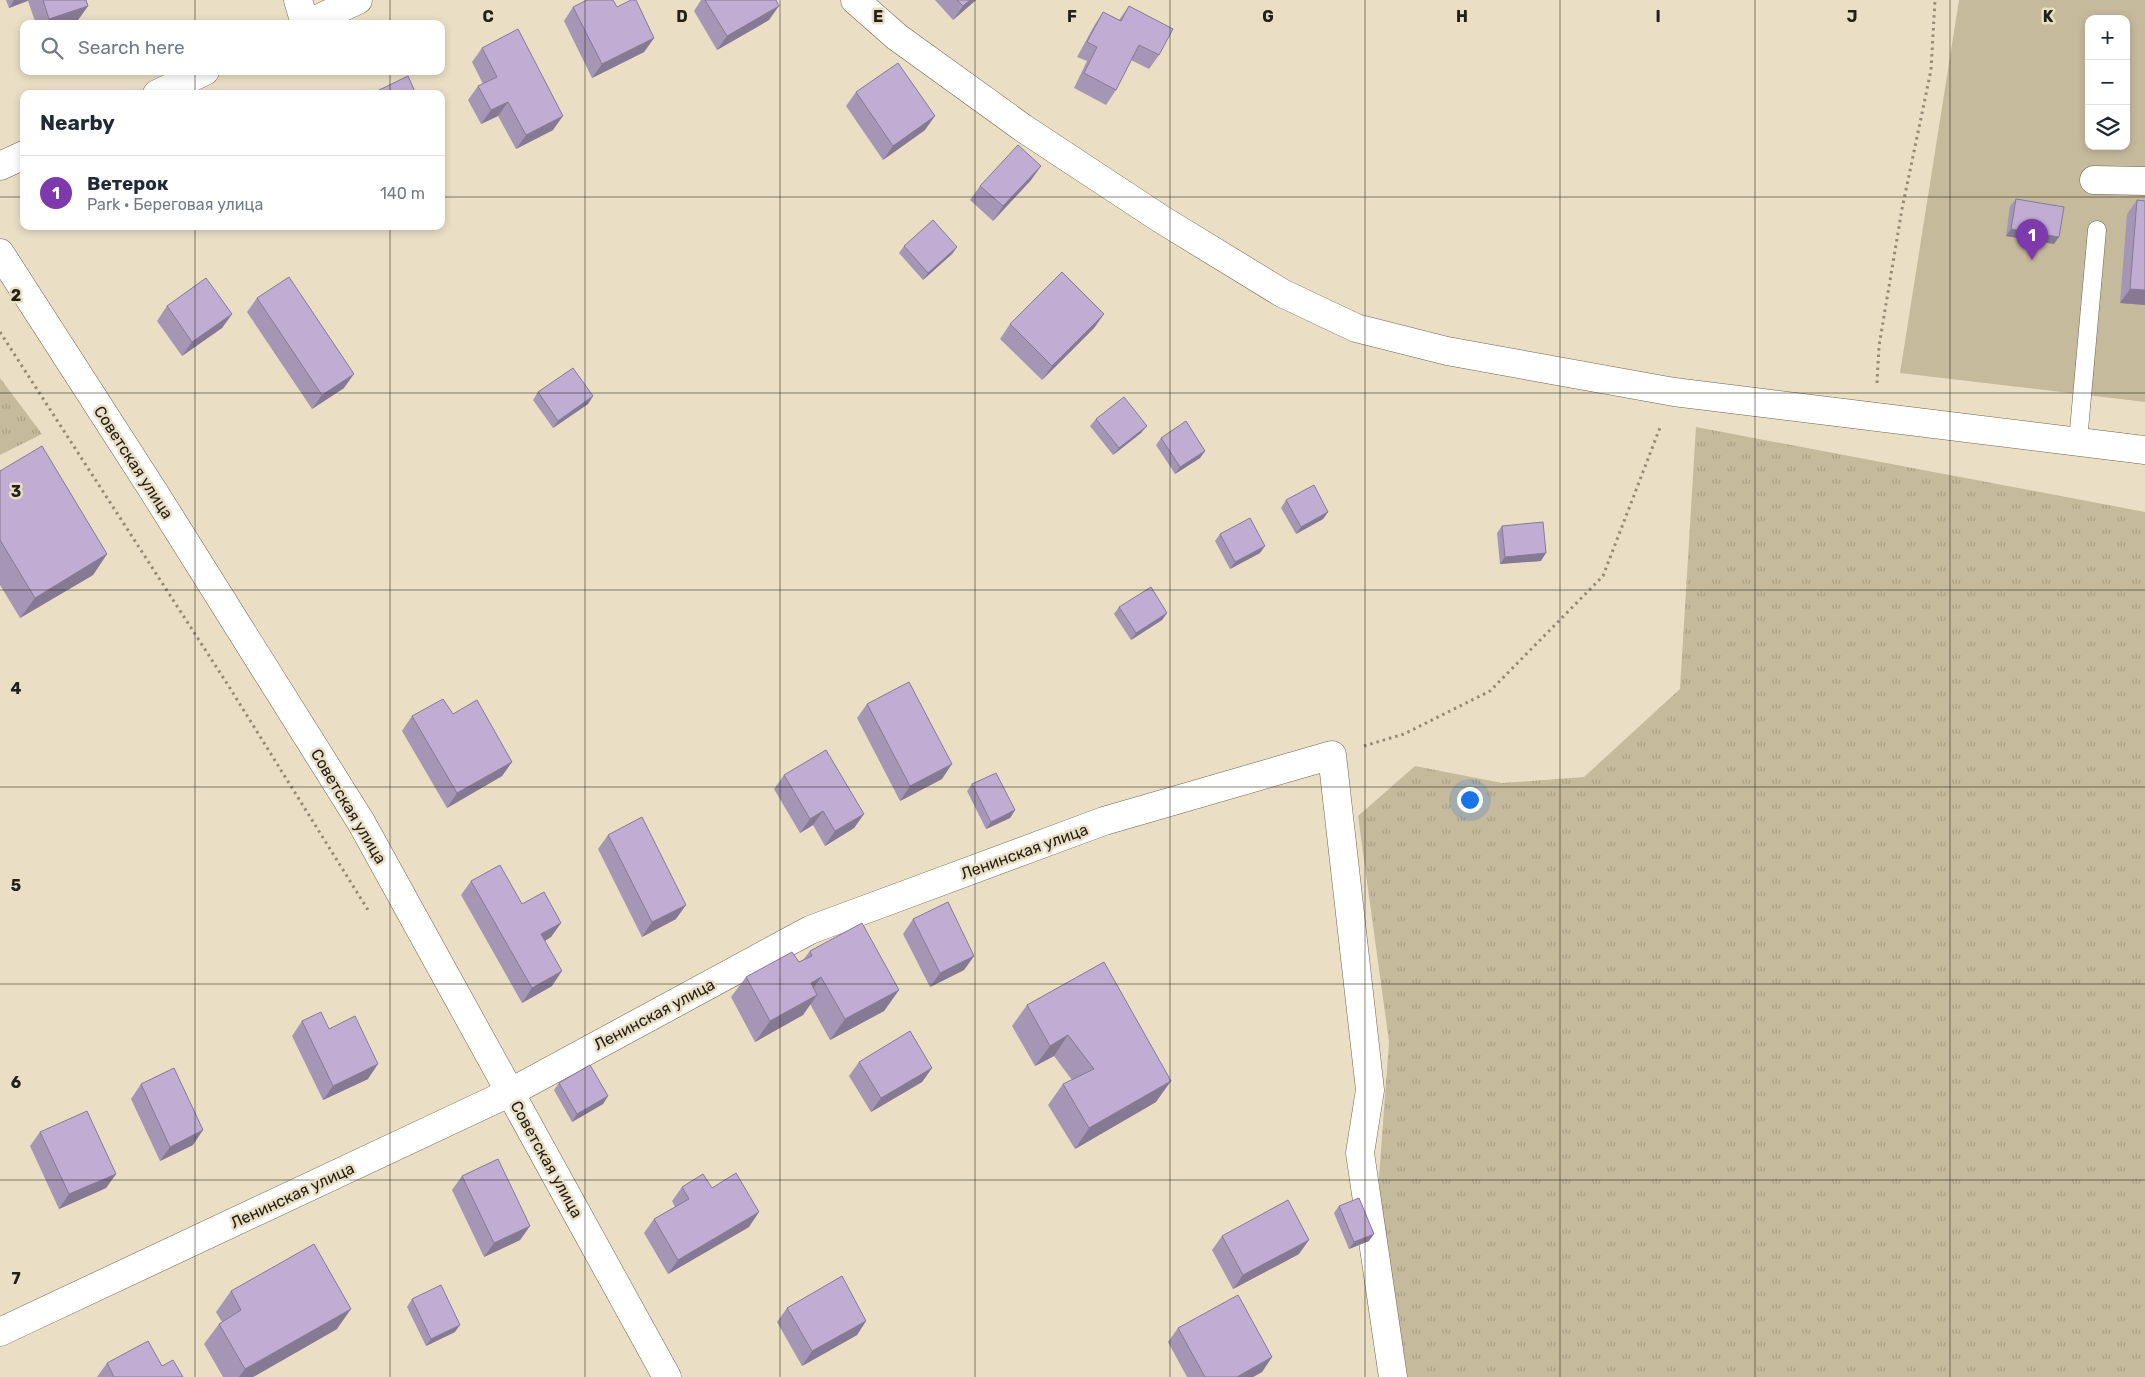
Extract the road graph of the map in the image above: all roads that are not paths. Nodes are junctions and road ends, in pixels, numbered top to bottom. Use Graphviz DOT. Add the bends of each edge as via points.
graph roads {
  1 [pos="298,0"];
  2 [pos="358,0"];
  3 [pos="855,0"];
  4 [pos="305,20"];
  5 [pos="315,20"];
  6 [pos="196,75"];
  7 [pos="165,90"];
  8 [pos="20,158"];
  9 [pos="0,166"];
  10 [pos="2094,180"];
  11 [pos="2145,181"];
  12 [pos="2097,230"];
  13 [pos="0,253"];
  14 [pos="2078,441"];
  15 [pos="2145,450"];
  16 [pos="511,1092"];
  17 [pos="0,1332"];
  18 [pos="667,1377"];
  19 [pos="1392,1377"];
  1 -- 4 [label="street"];
  2 -- 5 [label="street"];
  3 -- 14 [label="street" via="897,37 1023,128 1161,219 1282,293 1356,328 1447,351 1674,392"];
  6 -- 7 [label="street"];
  8 -- 9 [label="street"];
  10 -- 11 [label="street"];
  12 -- 14 [label="lane"];
  13 -- 16 [label="street, Советская улица" via="361,822"];
  14 -- 15 [label="street"];
  16 -- 17 [label="street, Ленинская улица"];
  16 -- 18 [label="street, Советская улица"];
  16 -- 19 [label="street, Ленинская улица" via="810,930 1104,820 1332,755 1370,1090 1360,1153"];
}
